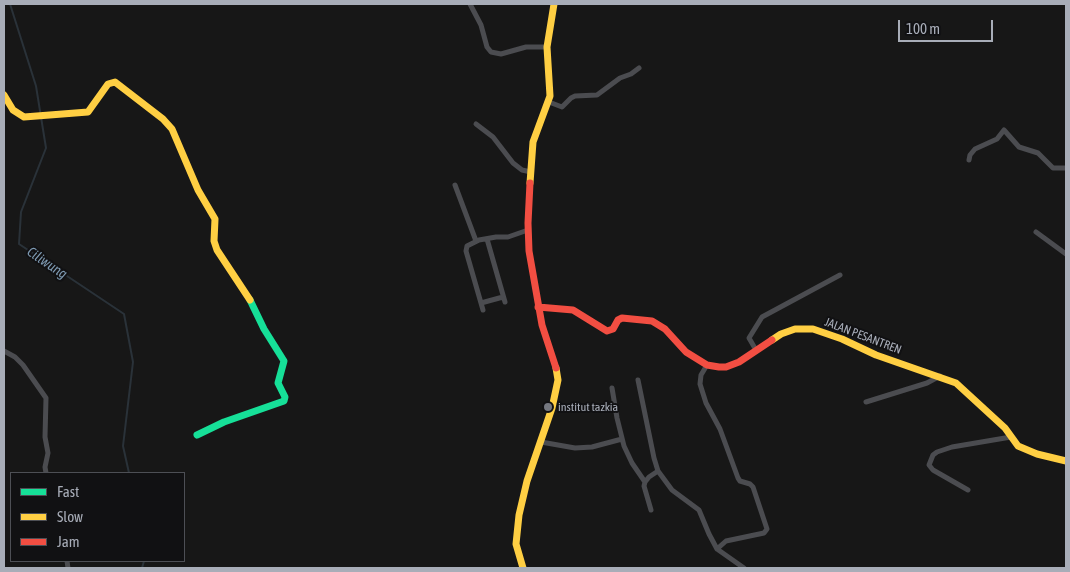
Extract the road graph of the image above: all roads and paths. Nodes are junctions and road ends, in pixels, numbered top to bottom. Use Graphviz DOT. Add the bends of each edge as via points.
graph roads {
  1 [pos="470,4"];
  2 [pos="554,4"];
  3 [pos="547,47"];
  4 [pos="638,68"];
  5 [pos="4,95"];
  6 [pos="549,102"];
  7 [pos="476,124"];
  8 [pos="969,160"];
  9 [pos="1066,168"];
  10 [pos="531,172"];
  11 [pos="456,185"];
  12 [pos="528,230"];
  13 [pos="1036,232"];
  14 [pos="488,239"];
  15 [pos="476,241"];
  16 [pos="1066,254"];
  17 [pos="840,275"];
  18 [pos="481,303"];
  19 [pos="538,307"];
  20 [pos="483,310"];
  21 [pos="756,350"];
  22 [pos="4,351"];
  23 [pos="707,365"];
  24 [pos="940,376"];
  25 [pos="638,380"];
  26 [pos="612,388"];
  27 [pos="866,402"];
  28 [pos="197,436"];
  29 [pos="1011,437"];
  30 [pos="622,439"];
  31 [pos="541,442"];
  32 [pos="1066,460"];
  33 [pos="658,471"];
  34 [pos="46,472"];
  35 [pos="645,482"];
  36 [pos="968,490"];
  37 [pos="651,510"];
  38 [pos="717,549"];
  39 [pos="522,568"];
  40 [pos="744,568"];
  1 -- 3 [label="street" via="491,52 501,54 526,47"];
  2 -- 3 [label="street"];
  3 -- 6 [label="street"];
  4 -- 6 [label="street" via="597,95 575,96 562,107"];
  5 -- 28 [label="street" via="8,104 23,117 88,112 108,84 115,82 167,123 179,144 198,190 215,219 216,248 252,302 264,329 283,358 278,383 286,397 284,401 224,422"];
  6 -- 10 [label="street" via="534,139"];
  7 -- 10 [label="street" via="493,137 513,163"];
  8 -- 9 [label="street" via="975,149 996,139 1004,130 1018,146 1038,153 1053,168"];
  10 -- 12 [label="street"];
  11 -- 15 [label="street"];
  12 -- 14 [label="street"];
  12 -- 19 [label="street"];
  13 -- 16 [label="street"];
  14 -- 15 [label="street"];
  14 -- 18 [label="street" via="504,300"];
  15 -- 18 [label="street" via="467,246 466,251"];
  17 -- 21 [label="street" via="762,317 750,338"];
  18 -- 20 [label="street"];
  19 -- 23 [label="street" via="573,310 608,331 622,318 652,321 665,329 684,351"];
  19 -- 31 [label="street" via="558,375"];
  21 -- 23 [label="street, JALAN PESANTREN" via="730,366"];
  21 -- 24 [label="street, JALAN PESANTREN" via="781,334 808,328"];
  22 -- 34 [label="street" via="23,365 46,398"];
  23 -- 38 [label="street" via="700,384 706,403 720,429 738,478 752,487 767,529 764,533 726,541"];
  24 -- 27 [label="street"];
  24 -- 29 [label="street, JALAN PESANTREN" via="963,388"];
  25 -- 33 [label="street"];
  26 -- 30 [label="street"];
  29 -- 32 [label="street, JALAN PESANTREN" via="1018,446 1037,454"];
  29 -- 36 [label="street" via="952,447 933,455 929,465 932,470"];
  30 -- 31 [label="street" via="575,448"];
  30 -- 35 [label="street"];
  31 -- 39 [label="street" via="527,481 517,525 516,544"];
  33 -- 35 [label="street"];
  33 -- 38 [label="street" via="672,490 698,510"];
  35 -- 37 [label="street" via="644,490"];
  38 -- 40 [label="street"];
}
